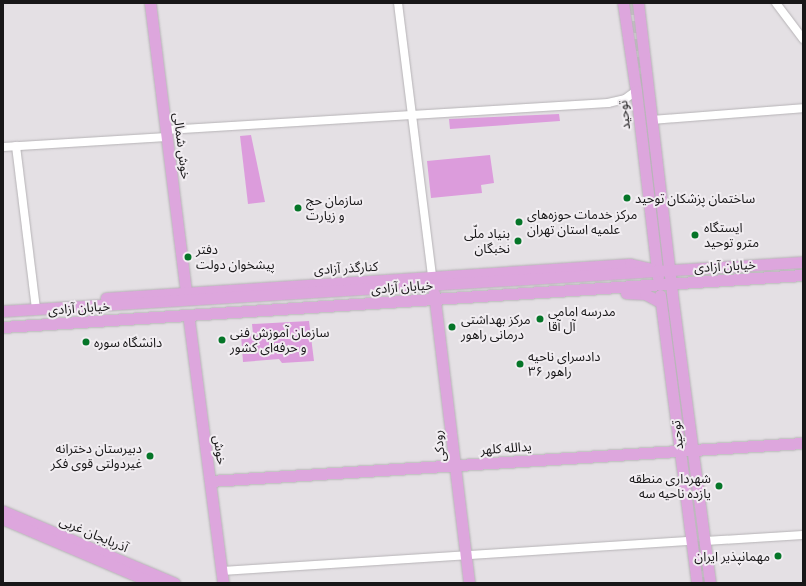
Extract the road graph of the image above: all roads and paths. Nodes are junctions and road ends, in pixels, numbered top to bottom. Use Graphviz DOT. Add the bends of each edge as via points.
graph roads {
  1 [pos="150,3"];
  2 [pos="398,3"];
  3 [pos="623,3"];
  4 [pos="638,3"];
  5 [pos="776,3"];
  6 [pos="803,39"];
  7 [pos="636,91"];
  8 [pos="803,108"];
  9 [pos="412,115"];
  10 [pos="652,120"];
  11 [pos="639,122"];
  12 [pos="166,134"];
  13 [pos="16,146"];
  14 [pos="3,147"];
  15 [pos="803,262"];
  16 [pos="669,270"];
  17 [pos="657,271"];
  18 [pos="803,275"];
  19 [pos="433,281"];
  20 [pos="671,283"];
  21 [pos="659,284"];
  22 [pos="186,292"];
  23 [pos="630,293"];
  24 [pos="436,302"];
  25 [pos="660,302"];
  26 [pos="36,309"];
  27 [pos="3,311"];
  28 [pos="189,321"];
  29 [pos="70,322"];
  30 [pos="3,327"];
  31 [pos="803,443"];
  32 [pos="693,450"];
  33 [pos="679,451"];
  34 [pos="455,466"];
  35 [pos="210,481"];
  36 [pos="3,510"];
  37 [pos="3,519"];
  38 [pos="803,535"];
  39 [pos="691,541"];
  40 [pos="705,541"];
  41 [pos="466,556"];
  42 [pos="222,571"];
  43 [pos="154,583"];
  44 [pos="174,583"];
  45 [pos="223,583"];
  46 [pos="469,583"];
  47 [pos="697,583"];
  48 [pos="710,583"];
  1 -- 12 [label="main road, خوش شمالی"];
  2 -- 9 [label="street"];
  3 -- 7 [label="main road, توحید"];
  4 -- 10 [label="main road, توحید"];
  5 -- 6 [label="street"];
  7 -- 9 [label="street" via="625,99 608,103"];
  7 -- 11 [label="main road, توحید"];
  8 -- 10 [label="street"];
  9 -- 12 [label="street"];
  9 -- 19 [label="street"];
  10 -- 11 [label="main road"];
  10 -- 16 [label="main road, توحید"];
  11 -- 17 [label="main road, توحید"];
  12 -- 13 [label="street"];
  12 -- 22 [label="main road, خوش شمالی"];
  13 -- 14 [label="street"];
  13 -- 26 [label="street"];
  15 -- 16 [label="main road, خیابان آزادی"];
  16 -- 17 [label="main road, خیابان آزادی"];
  16 -- 20 [label="main road, توحید"];
  17 -- 19 [label="main road, کنارگذر آزادی" via="630,264"];
  17 -- 21 [label="main road, توحید"];
  18 -- 20 [label="main road, خیابان آزادی"];
  19 -- 22 [label="main road, کنارگذر آزادی"];
  19 -- 24 [label="main road, رودکی"];
  19 -- 26 [label="main road, خیابان آزادی"];
  20 -- 21 [label="main road, خیابان آزادی"];
  20 -- 32 [label="main road, توحید"];
  21 -- 23 [label="main road"];
  21 -- 24 [label="main road, خیابان آزادی"];
  21 -- 25 [label="main road, توحید"];
  22 -- 26 [label="main road, کنارگذر آزادی" via="56,302"];
  23 -- 24 [label="main road"];
  23 -- 25 [label="main road" via="645,294"];
  24 -- 28 [label="main road"];
  24 -- 29 [label="main road, خیابان آزادی"];
  24 -- 34 [label="main road, رودکی"];
  25 -- 33 [label="main road, توحید"];
  26 -- 27 [label="main road, خیابان آزادی"];
  28 -- 29 [label="main road" via="105,327"];
  28 -- 35 [label="main road, خوش"];
  29 -- 30 [label="main road, خیابان آزادی"];
  31 -- 32 [label="main road, یدالله کلهر"];
  32 -- 33 [label="main road, یدالله کلهر"];
  32 -- 40 [label="main road, توحید"];
  33 -- 34 [label="main road, یدالله کلهر"];
  33 -- 39 [label="main road, توحید"];
  34 -- 35 [label="main road, یدالله کلهر"];
  34 -- 41 [label="main road, رودکی"];
  35 -- 42 [label="main road, خوش"];
  36 -- 44 [label="main road, آذربایجان غربی"];
  37 -- 43 [label="main road, آذربایجان غربی"];
  38 -- 40 [label="street"];
  39 -- 41 [label="street"];
  39 -- 47 [label="main road, توحید"];
  40 -- 48 [label="main road, توحید"];
  41 -- 42 [label="street"];
  41 -- 46 [label="main road, رودکی"];
  42 -- 45 [label="main road, خوش"];
}
